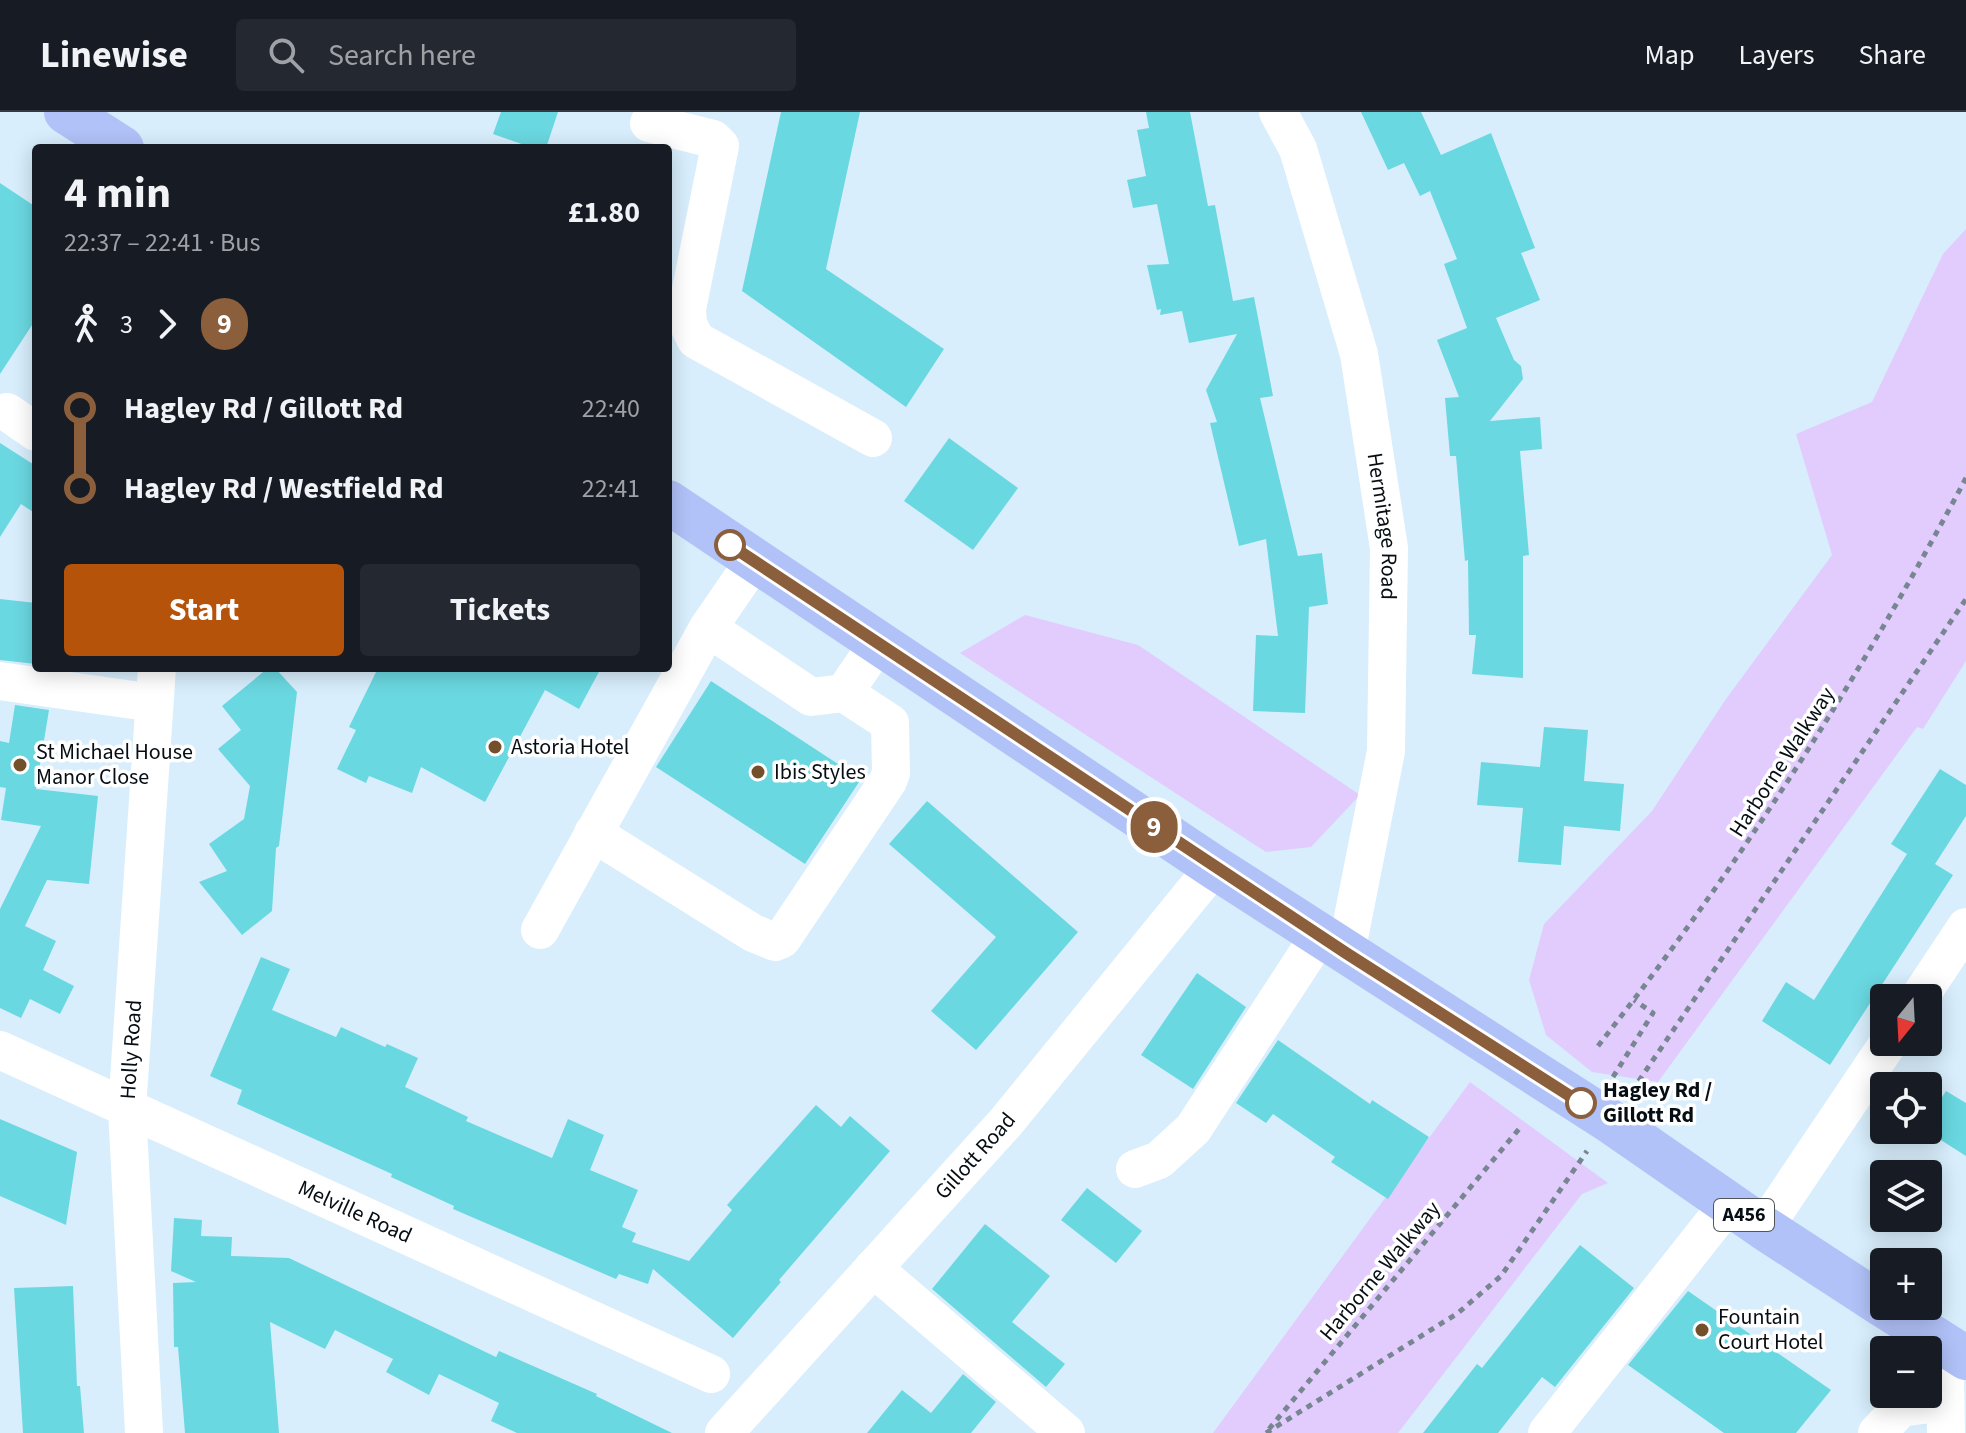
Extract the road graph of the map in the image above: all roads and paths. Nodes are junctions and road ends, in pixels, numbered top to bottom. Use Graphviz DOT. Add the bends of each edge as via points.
graph roads {
  1 [pos="66,112"];
  2 [pos="1278,112"];
  3 [pos="648,128"];
  4 [pos="116,144"];
  5 [pos="873,438"];
  6 [pos="1966,478"];
  7 [pos="672,505"];
  8 [pos="754,561"];
  9 [pos="1966,599"];
  10 [pos="708,628"];
  11 [pos="878,643"];
  12 [pos="0,681"];
  13 [pos="156,685"];
  14 [pos="844,693"];
  15 [pos="593,833"];
  16 [pos="1214,867"];
  17 [pos="1966,927"];
  18 [pos="540,930"];
  19 [pos="1332,945"];
  20 [pos="1928,984"];
  21 [pos="1634,1000"];
  22 [pos="1598,1046"];
  23 [pos="0,1050"];
  24 [pos="1880,1056"];
  25 [pos="1613,1077"];
  26 [pos="1621,1105"];
  27 [pos="127,1109"];
  28 [pos="1519,1129"];
  29 [pos="1135,1169"];
  30 [pos="1728,1204"];
  31 [pos="1764,1228"];
  32 [pos="873,1268"];
  33 [pos="1870,1297"];
  34 [pos="1906,1320"];
  35 [pos="1958,1354"];
  36 [pos="711,1374"];
  37 [pos="1945,1418"];
  38 [pos="144,1433"];
  39 [pos="724,1433"];
  40 [pos="1066,1433"];
  41 [pos="1266,1433"];
  42 [pos="1547,1433"];
  43 [pos="1877,1433"];
  1 -- 4 [label="highway"];
  2 -- 19 [label="street, Hermitage Road" via="1298,149 1359,354 1389,548 1386,751 1370,825"];
  3 -- 5 [label="street" via="713,139 720,146 687,309 696,340"];
  6 -- 21 [label="path, Harborne Walkway" via="1841,699 1745,849"];
  7 -- 8 [label="highway, A456"];
  8 -- 10 [label="street"];
  8 -- 11 [label="highway, A456"];
  9 -- 26 [label="path"];
  10 -- 14 [label="street" via="811,697"];
  10 -- 15 [label="street"];
  11 -- 14 [label="street"];
  11 -- 16 [label="highway, A456"];
  12 -- 13 [label="street"];
  13 -- 27 [label="street, Holly Road"];
  14 -- 15 [label="street" via="890,723 891,773 782,939 775,942 753,933"];
  15 -- 18 [label="street"];
  16 -- 19 [label="highway, A456"];
  16 -- 32 [label="street, Gillott Road" via="1006,1122"];
  17 -- 20 [label="street"];
  19 -- 26 [label="highway, A456"];
  19 -- 29 [label="street" via="1193,1129 1159,1160"];
  21 -- 22 [label="path, Harborne Walkway"];
  21 -- 25 [label="path" via="1653,1013"];
  23 -- 27 [label="street, Melville Road"];
  24 -- 31 [label="street"];
  26 -- 30 [label="highway, A456"];
  26 -- 41 [label="path" via="1501,1276 1458,1313"];
  27 -- 36 [label="street, Melville Road"];
  27 -- 38 [label="street, Holly Road"];
  28 -- 41 [label="path, Harborne Walkway"];
  30 -- 31 [label="highway, A456"];
  30 -- 42 [label="street"];
  31 -- 33 [label="highway, A456"];
  32 -- 39 [label="street, Gillott Road"];
  32 -- 40 [label="street"];
  34 -- 35 [label="highway, A456"];
  35 -- 37 [label="street" via="1945,1376"];
  37 -- 43 [label="street" via="1901,1408"];
}
